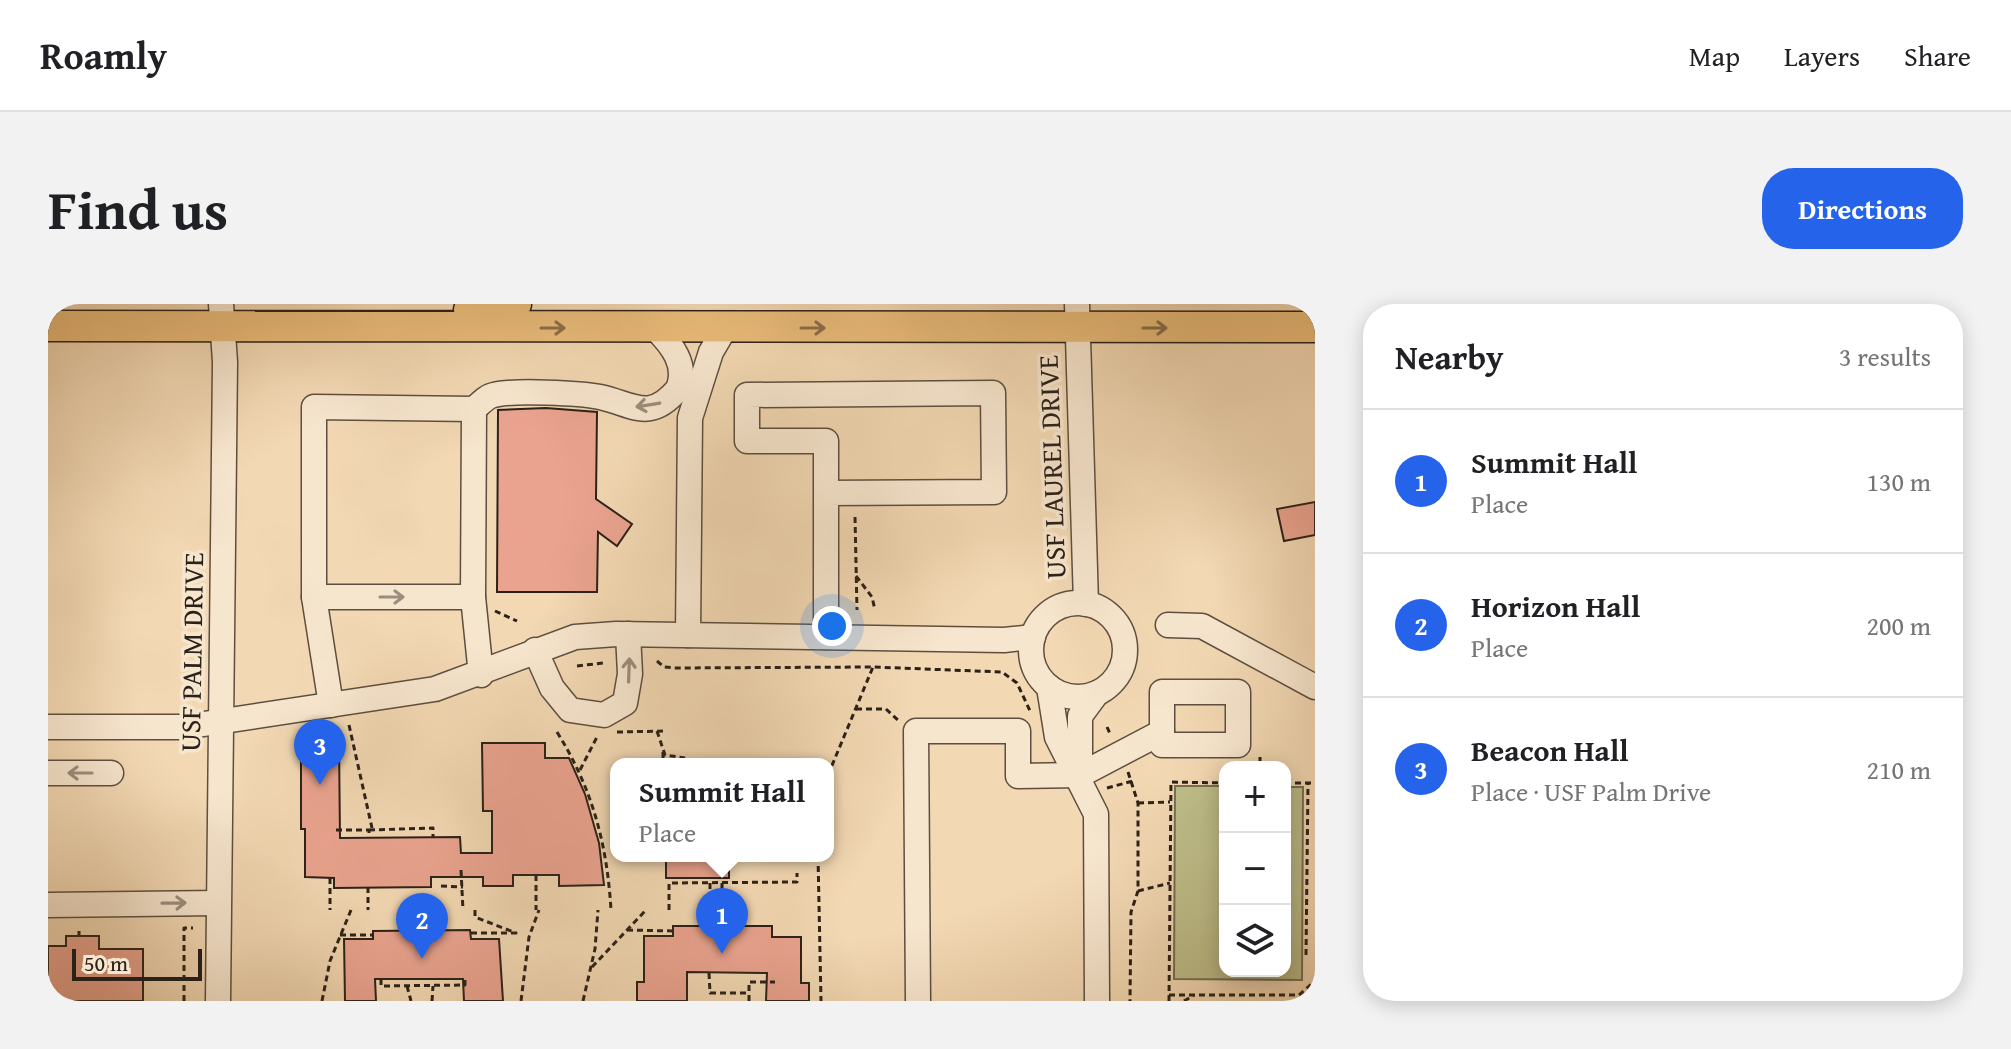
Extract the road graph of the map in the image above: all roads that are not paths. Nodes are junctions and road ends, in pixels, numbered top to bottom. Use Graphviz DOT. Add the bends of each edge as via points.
graph roads {
  1 [pos="516,304"];
  2 [pos="222,316"];
  3 [pos="1077,316"];
  4 [pos="48,326"];
  5 [pos="1315,327"];
  6 [pos="373,328"];
  7 [pos="655,328"];
  8 [pos="725,328"];
  9 [pos="474,409"];
  10 [pos="826,493"];
  11 [pos="314,597"];
  12 [pos="473,597"];
  13 [pos="1086,604"];
  14 [pos="1168,625"];
  15 [pos="628,634"];
  16 [pos="688,635"];
  17 [pos="826,637"];
  18 [pos="1033,637"];
  19 [pos="535,650"];
  20 [pos="1258,656"];
  21 [pos="481,675"];
  22 [pos="1049,687"];
  23 [pos="1315,687"];
  24 [pos="1238,692"];
  25 [pos="1097,693"];
  26 [pos="331,705"];
  27 [pos="220,720"];
  28 [pos="48,727"];
  29 [pos="1162,732"];
  30 [pos="48,773"];
  31 [pos="111,773"];
  32 [pos="1080,775"];
  33 [pos="218,903"];
  34 [pos="48,905"];
  35 [pos="218,1001"];
  36 [pos="918,1001"];
  37 [pos="1097,1001"];
  1 -- 6 [label="main road" via="505,310 461,310"];
  2 -- 4 [label="main road"];
  2 -- 6 [label="main road"];
  2 -- 27 [label="street, USF PALM DRIVE"];
  3 -- 5 [label="main road, one-way"];
  8 -- 3 [label="main road, one-way"];
  3 -- 13 [label="street, USF LAUREL DRIVE"];
  6 -- 7 [label="main road, one-way"];
  7 -- 8 [label="main road"];
  7 -- 9 [label="street, one-way" via="681,365 678,389 657,406 622,406 594,396 495,394"];
  8 -- 16 [label="street" via="707,362 690,418"];
  9 -- 11 [label="street" via="314,407"];
  9 -- 12 [label="street"];
  10 -- 10 [label="street" via="994,492 993,393 747,395 747,441 826,441"];
  10 -- 17 [label="street"];
  11 -- 12 [label="street, one-way"];
  11 -- 26 [label="street"];
  12 -- 21 [label="street"];
  13 -- 18 [label="street, USF LAUREL DRIVE" via="1054,609"];
  13 -- 25 [label="street, USF LAUREL DRIVE" via="1112,618 1125,645 1119,674"];
  14 -- 20 [label="street" via="1202,626"];
  15 -- 16 [label="street"];
  15 -- 19 [label="street" via="575,637"];
  19 -- 15 [label="street, one-way" via="552,688 570,710 604,715 625,703"];
  16 -- 17 [label="street"];
  17 -- 18 [label="street"];
  18 -- 22 [label="street" via="1033,665"];
  19 -- 21 [label="street"];
  20 -- 23 [label="street"];
  20 -- 24 [label="street"];
  21 -- 26 [label="street" via="435,689"];
  22 -- 25 [label="street" via="1067,696"];
  22 -- 32 [label="street" via="1057,737"];
  24 -- 29 [label="street" via="1162,692"];
  24 -- 29 [label="street" via="1238,745 1162,745"];
  25 -- 32 [label="street, USF LAUREL DRIVE" via="1079,723"];
  26 -- 27 [label="street"];
  27 -- 28 [label="street" via="184,727"];
  27 -- 33 [label="street, USF PALM DRIVE"];
  29 -- 32 [label="street"];
  31 -- 30 [label="street, one-way"];
  32 -- 36 [label="street" via="1018,776 1018,731 916,731"];
  32 -- 37 [label="street" via="1096,814"];
  34 -- 33 [label="street, one-way"];
  33 -- 35 [label="street, USF PALM DRIVE"];
}
